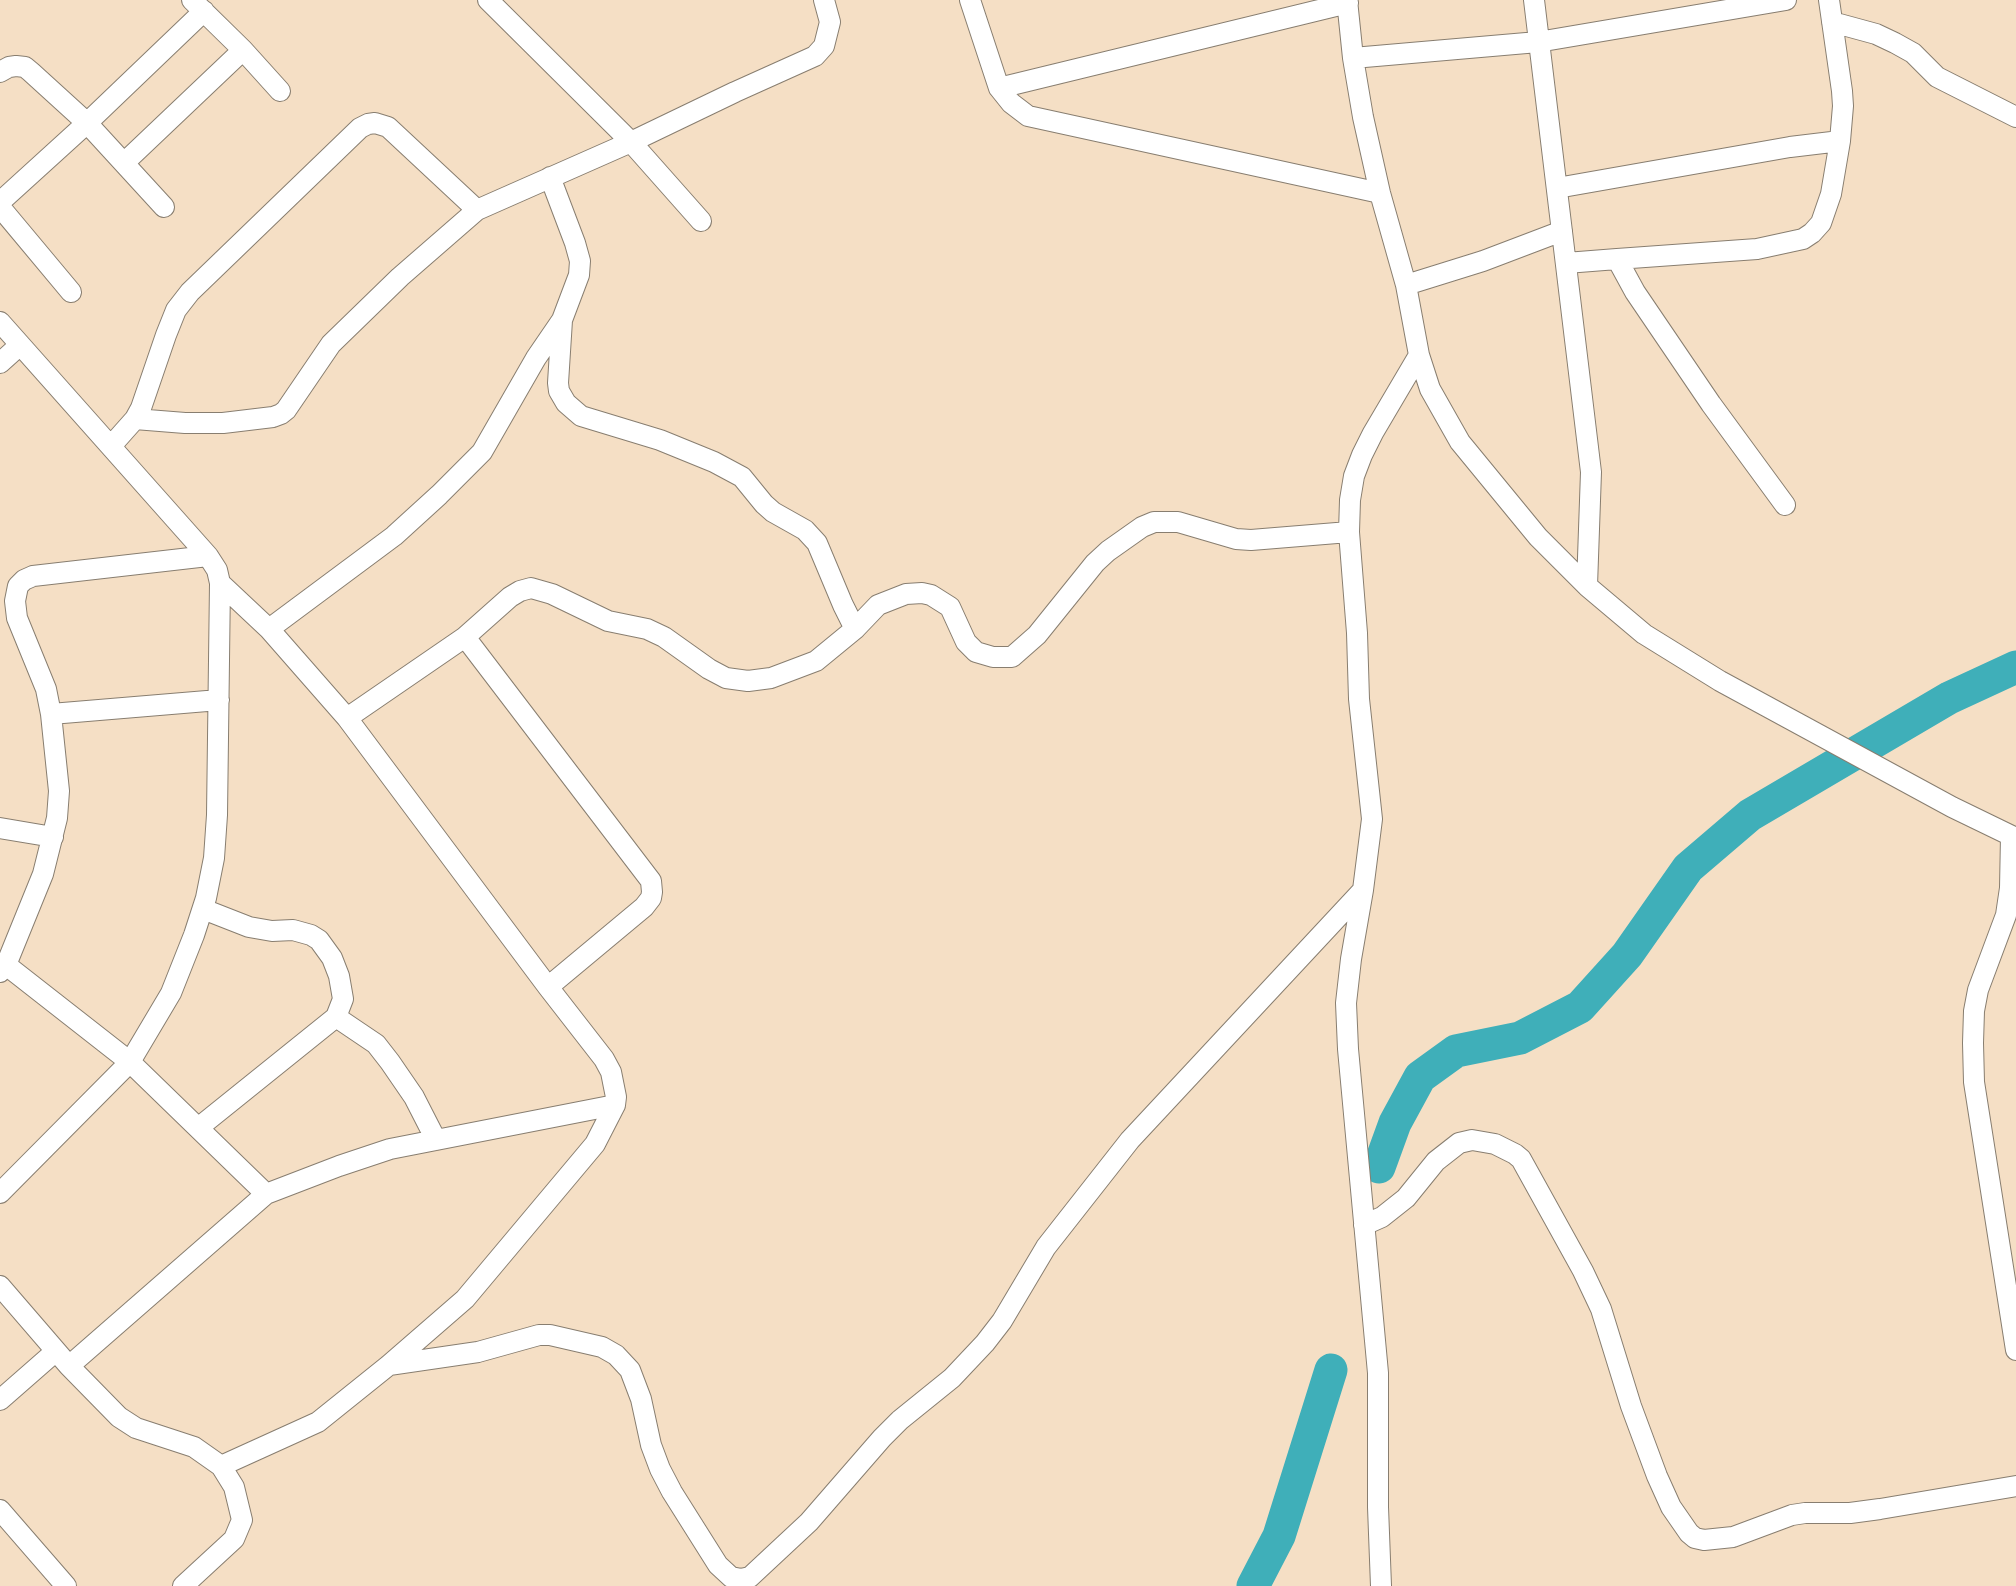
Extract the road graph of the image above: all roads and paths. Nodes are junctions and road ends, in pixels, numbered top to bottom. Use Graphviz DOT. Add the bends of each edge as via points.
graph roads {
  1 [pos="488,0"];
  2 [pos="824,0"];
  3 [pos="970,0"];
  4 [pos="1534,0"];
  5 [pos="1786,0"];
  6 [pos="1829,0"];
  7 [pos="1348,2"];
  8 [pos="1733,5"];
  9 [pos="198,6"];
  10 [pos="1832,22"];
  11 [pos="1538,42"];
  12 [pos="243,50"];
  13 [pos="1353,58"];
  14 [pos="0,72"];
  15 [pos="999,88"];
  16 [pos="280,91"];
  17 [pos="2016,117"];
  18 [pos="87,123"];
  19 [pos="1840,141"];
  20 [pos="631,142"];
  21 [pos="125,162"];
  22 [pos="550,177"];
  23 [pos="1557,188"];
  24 [pos="1380,193"];
  25 [pos="0,202"];
  26 [pos="0,207"];
  27 [pos="164,207"];
  28 [pos="477,210"];
  29 [pos="701,221"];
  30 [pos="1562,231"];
  31 [pos="1617,259"];
  32 [pos="1566,263"];
  33 [pos="1406,285"];
  34 [pos="71,292"];
  35 [pos="562,320"];
  36 [pos="0,322"];
  37 [pos="20,345"];
  38 [pos="1419,356"];
  39 [pos="0,363"];
  40 [pos="135,418"];
  41 [pos="111,446"];
  42 [pos="1785,505"];
  43 [pos="1349,532"];
  44 [pos="208,556"];
  45 [pos="220,583"];
  46 [pos="1587,586"];
  47 [pos="268,629"];
  48 [pos="855,629"];
  49 [pos="465,637"];
  50 [pos="219,700"];
  51 [pos="51,714"];
  52 [pos="347,718"];
  53 [pos="0,828"];
  54 [pos="53,837"];
  55 [pos="2013,837"];
  56 [pos="1363,890"];
  57 [pos="203,909"];
  58 [pos="3,968"];
  59 [pos="548,987"];
  60 [pos="336,1017"];
  61 [pos="130,1062"];
  62 [pos="615,1105"];
  63 [pos="198,1128"];
  64 [pos="436,1140"];
  65 [pos="0,1193"];
  66 [pos="266,1194"];
  67 [pos="1365,1225"];
  68 [pos="0,1287"];
  69 [pos="2016,1350"];
  70 [pos="56,1351"];
  71 [pos="389,1365"];
  72 [pos="69,1366"];
  73 [pos="0,1400"];
  74 [pos="221,1466"];
  75 [pos="2016,1486"];
  76 [pos="0,1510"];
  77 [pos="66,1586"];
  78 [pos="183,1586"];
  79 [pos="1381,1586"];
  1 -- 20 [label="street"];
  2 -- 20 [label="street" via="830,22 824,46 815,56"];
  3 -- 15 [label="street"];
  4 -- 11 [label="street"];
  5 -- 8 [label="street"];
  6 -- 10 [label="street"];
  7 -- 13 [label="street"];
  7 -- 15 [label="street"];
  8 -- 11 [label="street"];
  9 -- 12 [label="street"];
  9 -- 18 [label="street"];
  10 -- 17 [label="street" via="1895,43 1913,53 1937,77"];
  10 -- 19 [label="street" via="1842,91"];
  11 -- 13 [label="street"];
  11 -- 23 [label="street"];
  12 -- 16 [label="street"];
  12 -- 21 [label="street"];
  13 -- 24 [label="street"];
  14 -- 18 [label="street" via="9,67 25,68"];
  15 -- 24 [label="street" via="1028,116"];
  18 -- 21 [label="street"];
  18 -- 25 [label="street"];
  19 -- 23 [label="street"];
  19 -- 31 [label="street" via="1831,195 1821,223 1803,239 1756,249"];
  20 -- 22 [label="street"];
  20 -- 29 [label="street"];
  21 -- 27 [label="street"];
  22 -- 28 [label="street"];
  22 -- 35 [label="street" via="580,261 579,275"];
  23 -- 30 [label="street"];
  24 -- 33 [label="street"];
  26 -- 34 [label="street"];
  28 -- 40 [label="street" via="331,344 281,414 223,423"];
  28 -- 40 [label="street" via="388,127 375,123 360,128 176,310"];
  30 -- 32 [label="street"];
  30 -- 33 [label="street"];
  31 -- 32 [label="street"];
  31 -- 42 [label="street" via="1711,404"];
  32 -- 46 [label="street" via="1591,472"];
  33 -- 38 [label="street"];
  35 -- 47 [label="street" via="482,452 393,536"];
  35 -- 48 [label="street" via="558,383 566,404 581,416 660,440 742,477 773,512 805,530 817,543"];
  36 -- 37 [label="street"];
  37 -- 39 [label="street"];
  37 -- 41 [label="street"];
  38 -- 43 [label="street" via="1362,455 1354,476"];
  38 -- 46 [label="street" via="1430,389 1460,442 1538,537"];
  40 -- 41 [label="street"];
  41 -- 44 [label="street"];
  43 -- 48 [label="street" via="1251,540 1178,522 1154,522 1095,563 1037,635 1012,657 993,657 976,651 966,642 950,608 922,593 906,594 878,605"];
  43 -- 56 [label="street" via="1359,699 1372,819"];
  44 -- 45 [label="street"];
  44 -- 51 [label="street" via="33,576 18,586 17,618 46,689"];
  45 -- 47 [label="street"];
  45 -- 50 [label="street"];
  46 -- 55 [label="street" via="1644,634 1720,681"];
  47 -- 52 [label="street"];
  48 -- 49 [label="street" via="816,661 771,678 748,681 726,678 647,629 608,621 531,588 510,597"];
  49 -- 52 [label="street"];
  49 -- 59 [label="street" via="651,881 651,898 645,907"];
  50 -- 51 [label="street"];
  50 -- 57 [label="street" via="214,858"];
  51 -- 54 [label="street" via="59,791"];
  52 -- 59 [label="street"];
  53 -- 54 [label="street"];
  54 -- 58 [label="street" via="43,874"];
  55 -- 69 [label="street" via="2006,915 1978,990 1973,1043 1974,1082"];
  56 -- 67 [label="street" via="1346,1003"];
  56 -- 71 [label="street" via="1130,1140 1046,1247 1002,1322 985,1343 952,1378 900,1420 809,1522 750,1577 731,1577 718,1565 660,1469 630,1370 603,1347 539,1335 478,1352"];
  57 -- 60 [label="street" via="249,927 293,930 319,940 332,957 339,976 343,999"];
  57 -- 61 [label="street" via="171,993"];
  58 -- 61 [label="street"];
  59 -- 62 [label="street" via="604,1059 616,1090"];
  60 -- 63 [label="street"];
  60 -- 64 [label="street" via="375,1044 390,1062"];
  61 -- 63 [label="street"];
  61 -- 65 [label="street"];
  62 -- 64 [label="street"];
  62 -- 71 [label="street" via="590,1150 465,1299"];
  63 -- 66 [label="street"];
  64 -- 66 [label="street" via="390,1149"];
  66 -- 72 [label="street"];
  67 -- 75 [label="street" via="1400,1203 1436,1161 1459,1143 1495,1143 1521,1159 1601,1309 1657,1476 1671,1507 1695,1538 1733,1537 1792,1515 1860,1512"];
  67 -- 79 [label="street" via="1378,1373"];
  68 -- 70 [label="street"];
  70 -- 72 [label="street"];
  70 -- 73 [label="street"];
  71 -- 74 [label="street" via="318,1422"];
  72 -- 74 [label="street" via="119,1417 136,1428 194,1447"];
  74 -- 78 [label="street" via="234,1487 242,1520 234,1539"];
  76 -- 77 [label="street"];
}
